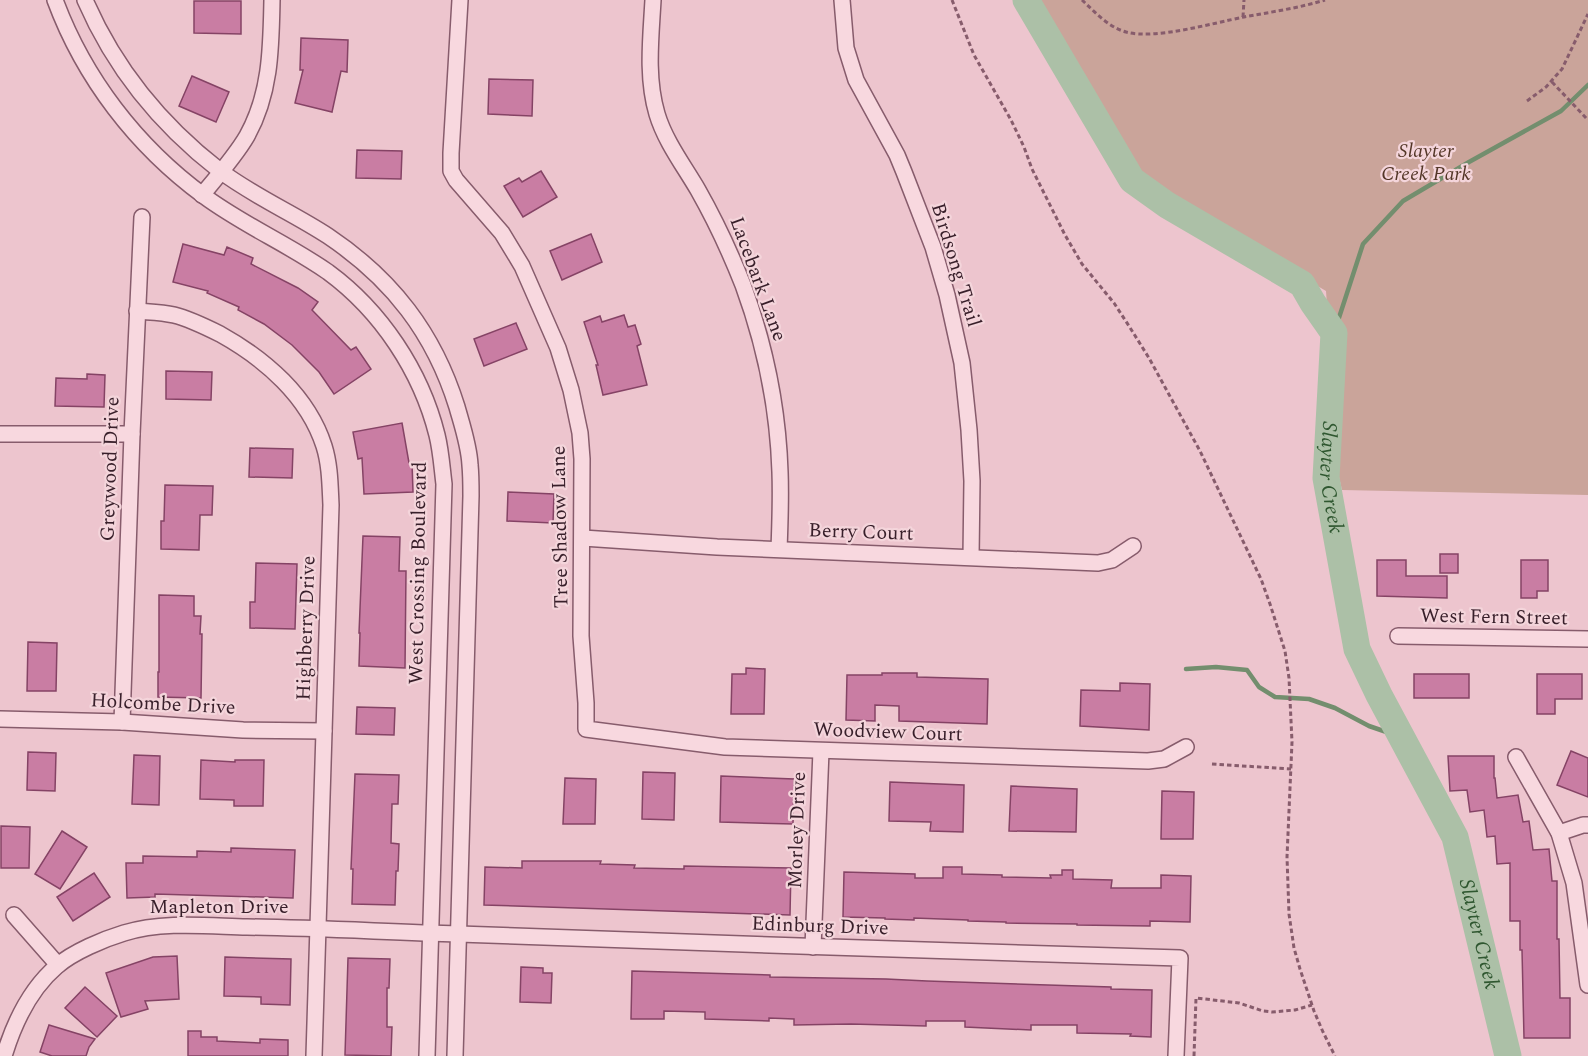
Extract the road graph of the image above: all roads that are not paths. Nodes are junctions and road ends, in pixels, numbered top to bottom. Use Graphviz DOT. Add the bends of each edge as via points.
graph roads {
  1 [pos="55,0"];
  2 [pos="84,0"];
  3 [pos="272,0"];
  4 [pos="460,0"];
  5 [pos="653,0"];
  6 [pos="842,0"];
  7 [pos="220,171"];
  8 [pos="202,195"];
  9 [pos="142,217"];
  10 [pos="137,311"];
  11 [pos="0,434"];
  12 [pos="132,434"];
  13 [pos="583,538"];
  14 [pos="1132,546"];
  15 [pos="779,549"];
  16 [pos="970,557"];
  17 [pos="1398,636"];
  18 [pos="1588,639"];
  19 [pos="0,719"];
  20 [pos="122,722"];
  21 [pos="586,729"];
  22 [pos="324,731"];
  23 [pos="1186,747"];
  24 [pos="821,751"];
  25 [pos="1516,757"];
  26 [pos="1588,825"];
  27 [pos="1559,833"];
  28 [pos="14,915"];
  29 [pos="318,928"];
  30 [pos="431,933"];
  31 [pos="458,934"];
  32 [pos="813,946"];
  33 [pos="58,965"];
  34 [pos="1588,985"];
  35 [pos="4,1056"];
  36 [pos="314,1056"];
  37 [pos="427,1056"];
  38 [pos="455,1056"];
  39 [pos="1176,1056"];
  1 -- 8 [label="street, West Crossing Boulevard" via="74,43 105,96 146,145"];
  2 -- 7 [label="street" via="136,88 166,123"];
  3 -- 7 [label="street" via="270,62 260,109 246,138"];
  4 -- 13 [label="street, Tree Shadow Lane" via="451,171 513,250 558,348 580,433"];
  5 -- 15 [label="street, Lacebark Lane" via="650,61 657,115 723,238 751,309 766,364 779,452"];
  6 -- 16 [label="street, Birdsong Trail" via="846,48 856,80 904,172 947,295 962,363 970,440"];
  7 -- 8 [label="street"];
  7 -- 31 [label="street" via="360,259 413,316 449,383 470,463 471,496"];
  8 -- 30 [label="street, West Crossing Boulevard" via="328,272 381,321 423,390 438,436 444,484"];
  9 -- 10 [label="street, Greywood Drive"];
  10 -- 12 [label="street, Greywood Drive"];
  10 -- 22 [label="street, Highberry Drive" via="174,315 202,325 254,356 290,388 323,444 331,505"];
  11 -- 12 [label="street"];
  12 -- 20 [label="street, Greywood Drive"];
  13 -- 15 [label="street, Berry Court"];
  13 -- 21 [label="street, Tree Shadow Lane" via="581,636"];
  14 -- 16 [label="street, Berry Court" via="1112,560 1098,563"];
  15 -- 16 [label="street, Berry Court"];
  17 -- 18 [label="street, West Fern Street"];
  19 -- 20 [label="street, Holcombe Drive"];
  20 -- 22 [label="street, Holcombe Drive"];
  21 -- 24 [label="street, Woodview Court" via="699,745"];
  22 -- 29 [label="street, Highberry Drive"];
  23 -- 24 [label="street, Woodview Court" via="1156,761"];
  24 -- 32 [label="street, Morley Drive"];
  25 -- 27 [label="street"];
  26 -- 27 [label="street"];
  27 -- 34 [label="street" via="1574,883"];
  28 -- 33 [label="street"];
  29 -- 30 [label="street, Mapleton Drive"];
  29 -- 33 [label="street, Mapleton Drive" via="140,928 89,947"];
  29 -- 36 [label="street, Highberry Drive"];
  30 -- 31 [label="street, Mapleton Drive"];
  30 -- 37 [label="street, West Crossing Boulevard"];
  31 -- 32 [label="street, Edinburg Drive"];
  31 -- 38 [label="street"];
  32 -- 39 [label="street, Edinburg Drive" via="1180,958"];
  33 -- 35 [label="street, Mapleton Drive" via="27,1003"];
}
